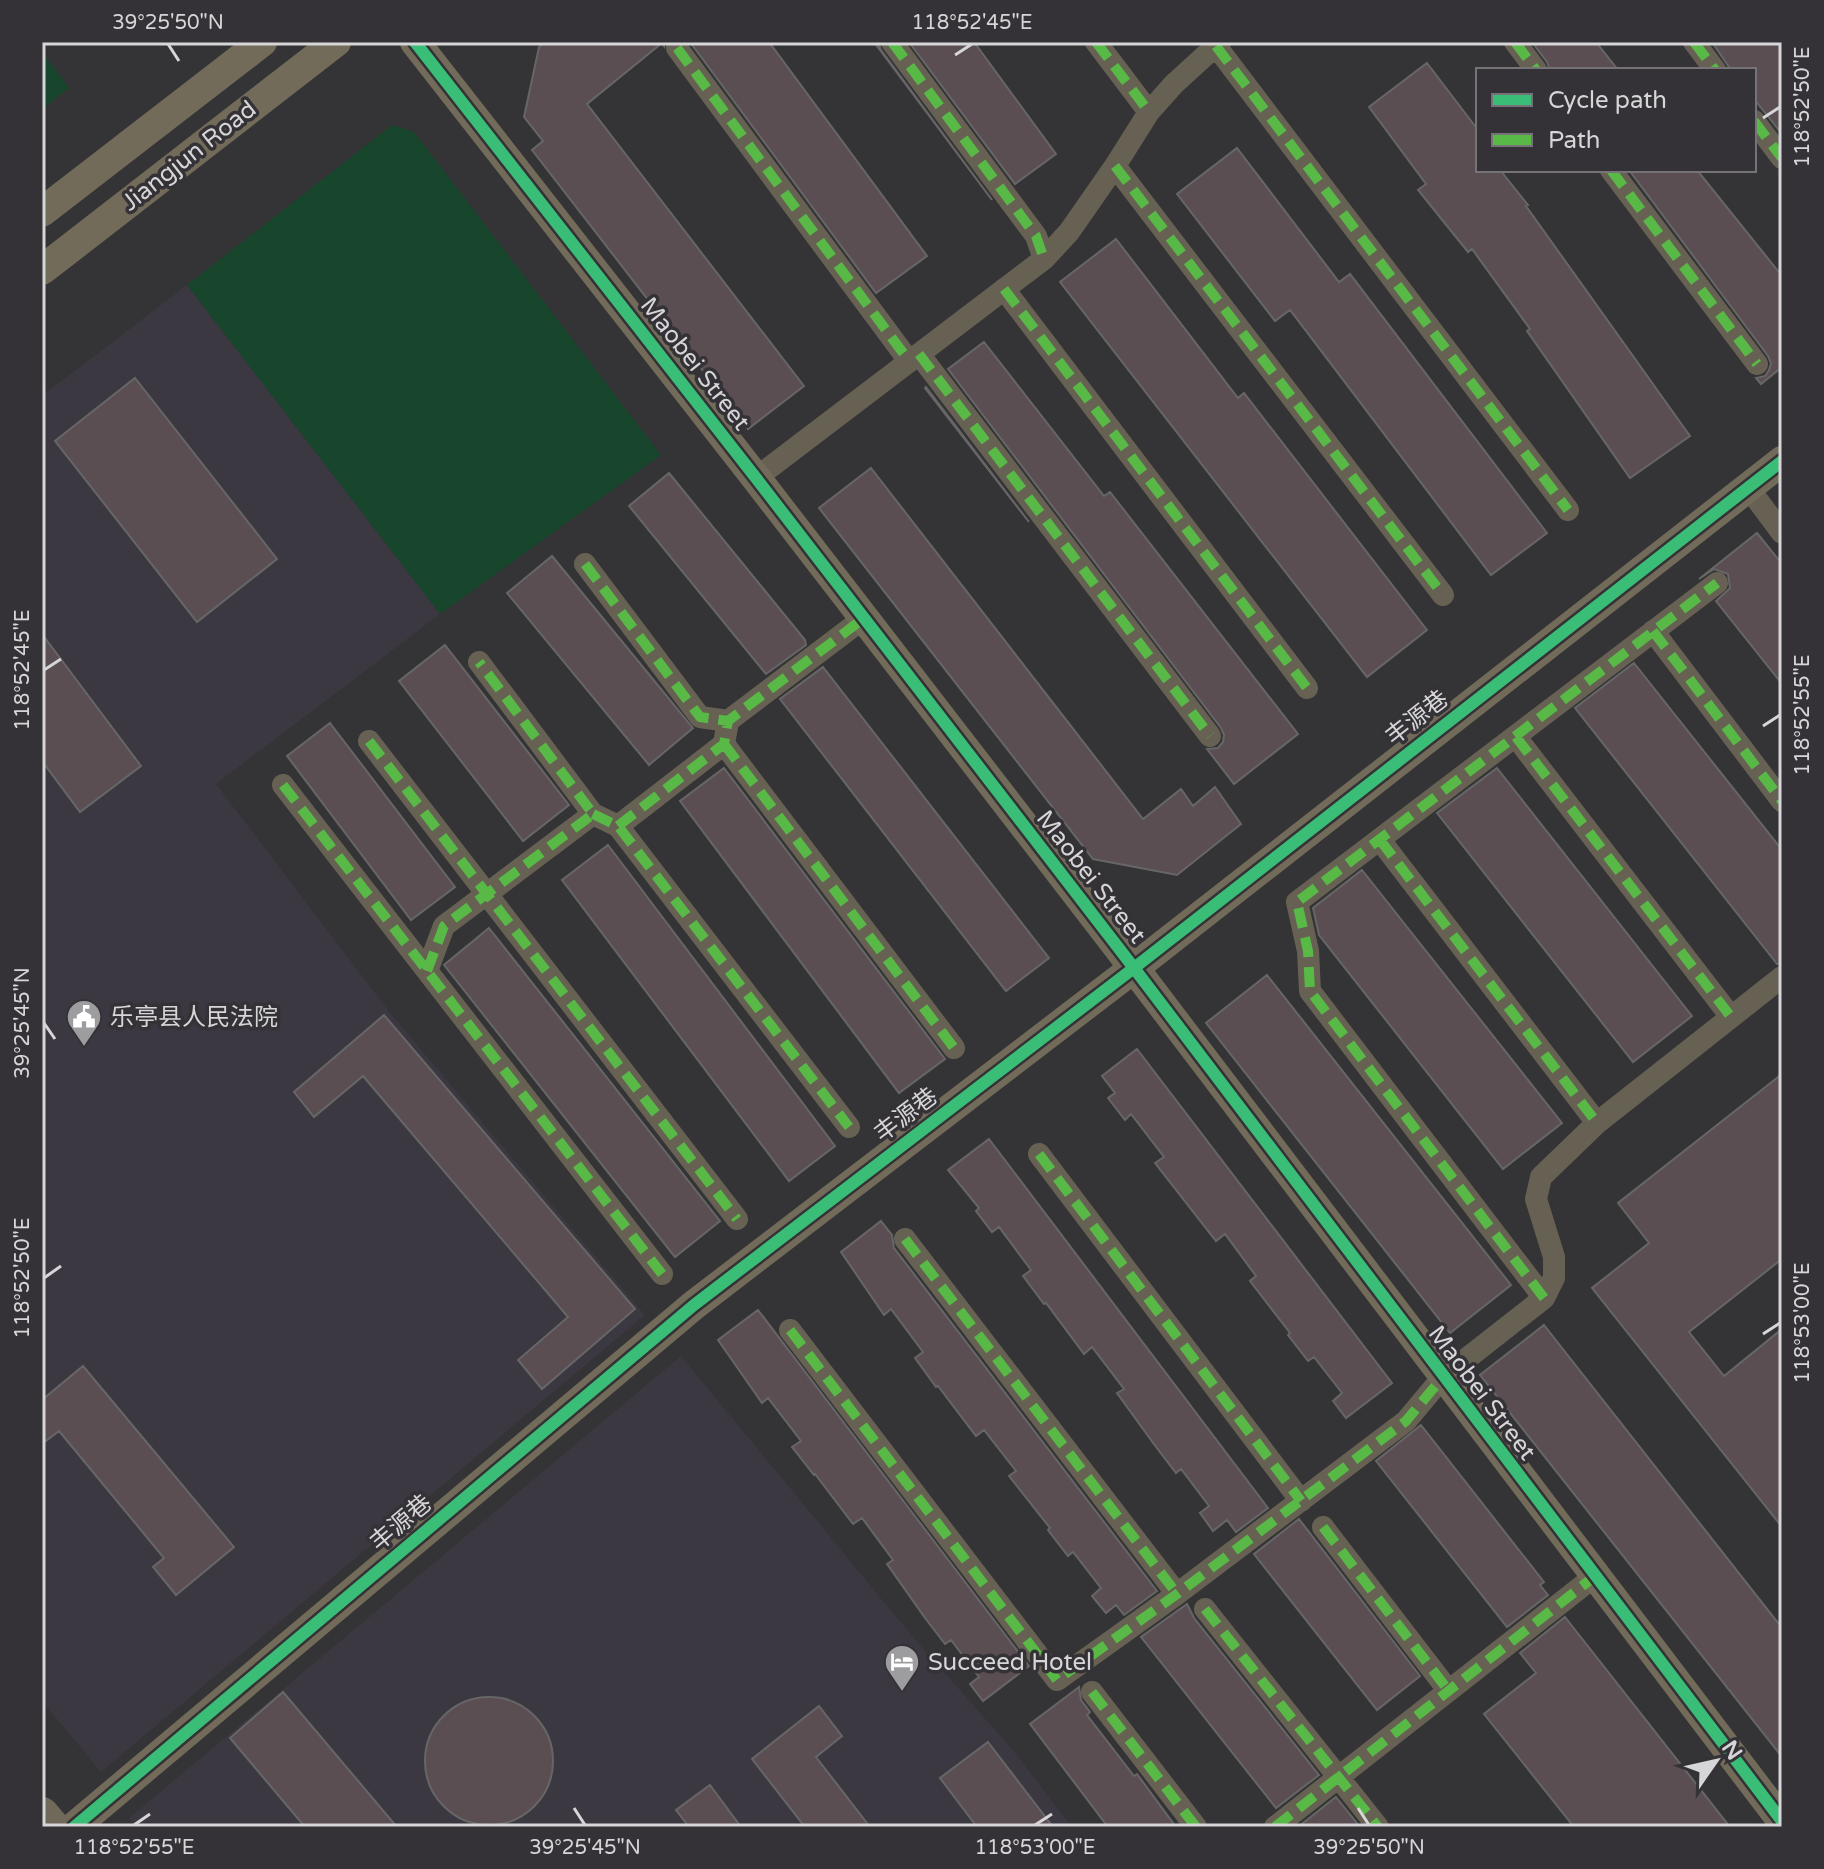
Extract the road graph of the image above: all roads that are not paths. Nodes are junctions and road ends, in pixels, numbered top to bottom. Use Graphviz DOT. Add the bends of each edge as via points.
graph roads {
  1 [pos="262,42"];
  2 [pos="336,42"];
  3 [pos="415,42"];
  4 [pos="892,42"];
  5 [pos="1096,42"];
  6 [pos="1515,42"];
  7 [pos="1694,42"];
  8 [pos="1218,44"];
  9 [pos="677,48"];
  10 [pos="1534,68"];
  11 [pos="1714,68"];
  12 [pos="1149,112"];
  13 [pos="1756,124"];
  14 [pos="1782,158"];
  15 [pos="1115,166"];
  16 [pos="1613,172"];
  17 [pos="42,212"];
  18 [pos="1044,259"];
  19 [pos="42,270"];
  20 [pos="1004,289"];
  21 [pos="914,357"];
  22 [pos="1757,364"];
  23 [pos="1782,461"];
  24 [pos="756,478"];
  25 [pos="1747,486"];
  26 [pos="1568,510"];
  27 [pos="1782,533"];
  28 [pos="585,564"];
  29 [pos="1717,583"];
  30 [pos="1443,595"];
  31 [pos="864,618"];
  32 [pos="1653,631"];
  33 [pos="479,662"];
  34 [pos="1307,688"];
  35 [pos="728,721"];
  36 [pos="1210,736"];
  37 [pos="1516,737"];
  38 [pos="369,741"];
  39 [pos="724,744"];
  40 [pos="283,785"];
  41 [pos="1782,801"];
  42 [pos="593,814"];
  43 [pos="618,826"];
  44 [pos="1380,840"];
  45 [pos="486,894"];
  46 [pos="1134,968"];
  47 [pos="427,971"];
  48 [pos="1782,977"];
  49 [pos="1731,1017"];
  50 [pos="954,1048"];
  51 [pos="1597,1123"];
  52 [pos="849,1127"];
  53 [pos="1039,1154"];
  54 [pos="737,1219"];
  55 [pos="905,1239"];
  56 [pos="662,1274"];
  57 [pos="1544,1298"];
  58 [pos="790,1330"];
  59 [pos="1442,1378"];
  60 [pos="1301,1501"];
  61 [pos="1323,1527"];
  62 [pos="1595,1576"];
  63 [pos="1177,1594"];
  64 [pos="1205,1609"];
  65 [pos="1448,1690"];
  66 [pos="1092,1692"];
  67 [pos="1339,1776"];
  68 [pos="42,1814"];
  69 [pos="1782,1821"];
  70 [pos="53,1827"];
  71 [pos="74,1827"];
  72 [pos="1196,1827"];
  73 [pos="1275,1827"];
  74 [pos="1378,1827"];
  1 -- 17 [label="street, Jiangjun Road"];
  2 -- 19 [label="street, Jiangjun Road"];
  3 -- 24 [label="street, Maobei Street"];
  4 -- 18 [label="street" via="1036,236"];
  5 -- 12 [label="street"];
  6 -- 10 [label="street"];
  7 -- 11 [label="street"];
  8 -- 12 [label="street"];
  8 -- 26 [label="street"];
  9 -- 21 [label="street"];
  12 -- 15 [label="street"];
  13 -- 14 [label="street"];
  15 -- 18 [label="street"];
  15 -- 30 [label="street"];
  16 -- 22 [label="street"];
  18 -- 20 [label="street"];
  20 -- 21 [label="street"];
  20 -- 34 [label="street"];
  21 -- 24 [label="street"];
  21 -- 36 [label="street"];
  23 -- 25 [label="street, 丰源巷"];
  24 -- 31 [label="street, Maobei Street"];
  25 -- 27 [label="street"];
  25 -- 46 [label="street, 丰源巷"];
  28 -- 35 [label="street" via="700,717"];
  29 -- 32 [label="street"];
  31 -- 35 [label="street"];
  31 -- 46 [label="street, Maobei Street"];
  32 -- 37 [label="street"];
  32 -- 41 [label="street"];
  33 -- 42 [label="street"];
  35 -- 39 [label="street"];
  37 -- 44 [label="street"];
  37 -- 49 [label="street"];
  38 -- 45 [label="street"];
  39 -- 43 [label="street"];
  39 -- 50 [label="street"];
  40 -- 47 [label="street"];
  42 -- 43 [label="street"];
  42 -- 45 [label="street"];
  43 -- 52 [label="street"];
  44 -- 51 [label="street"];
  44 -- 57 [label="street" via="1297,902 1310,991"];
  45 -- 47 [label="street" via="444,926"];
  45 -- 54 [label="street"];
  46 -- 59 [label="street, Maobei Street"];
  46 -- 71 [label="street, 丰源巷" via="694,1305"];
  47 -- 56 [label="street"];
  48 -- 49 [label="street"];
  49 -- 51 [label="street"];
  51 -- 57 [label="street" via="1541,1177 1536,1199 1554,1257 1554,1278"];
  53 -- 60 [label="street"];
  55 -- 63 [label="street"];
  57 -- 59 [label="street"];
  58 -- 63 [label="street" via="1057,1680"];
  59 -- 60 [label="street" via="1406,1421"];
  59 -- 62 [label="street, Maobei Street"];
  60 -- 63 [label="street"];
  61 -- 65 [label="street"];
  62 -- 65 [label="street"];
  62 -- 69 [label="street, Maobei Street"];
  64 -- 67 [label="street"];
  65 -- 67 [label="street"];
  66 -- 72 [label="street"];
  67 -- 73 [label="street"];
  67 -- 74 [label="street"];
  68 -- 70 [label="main road"];
}
